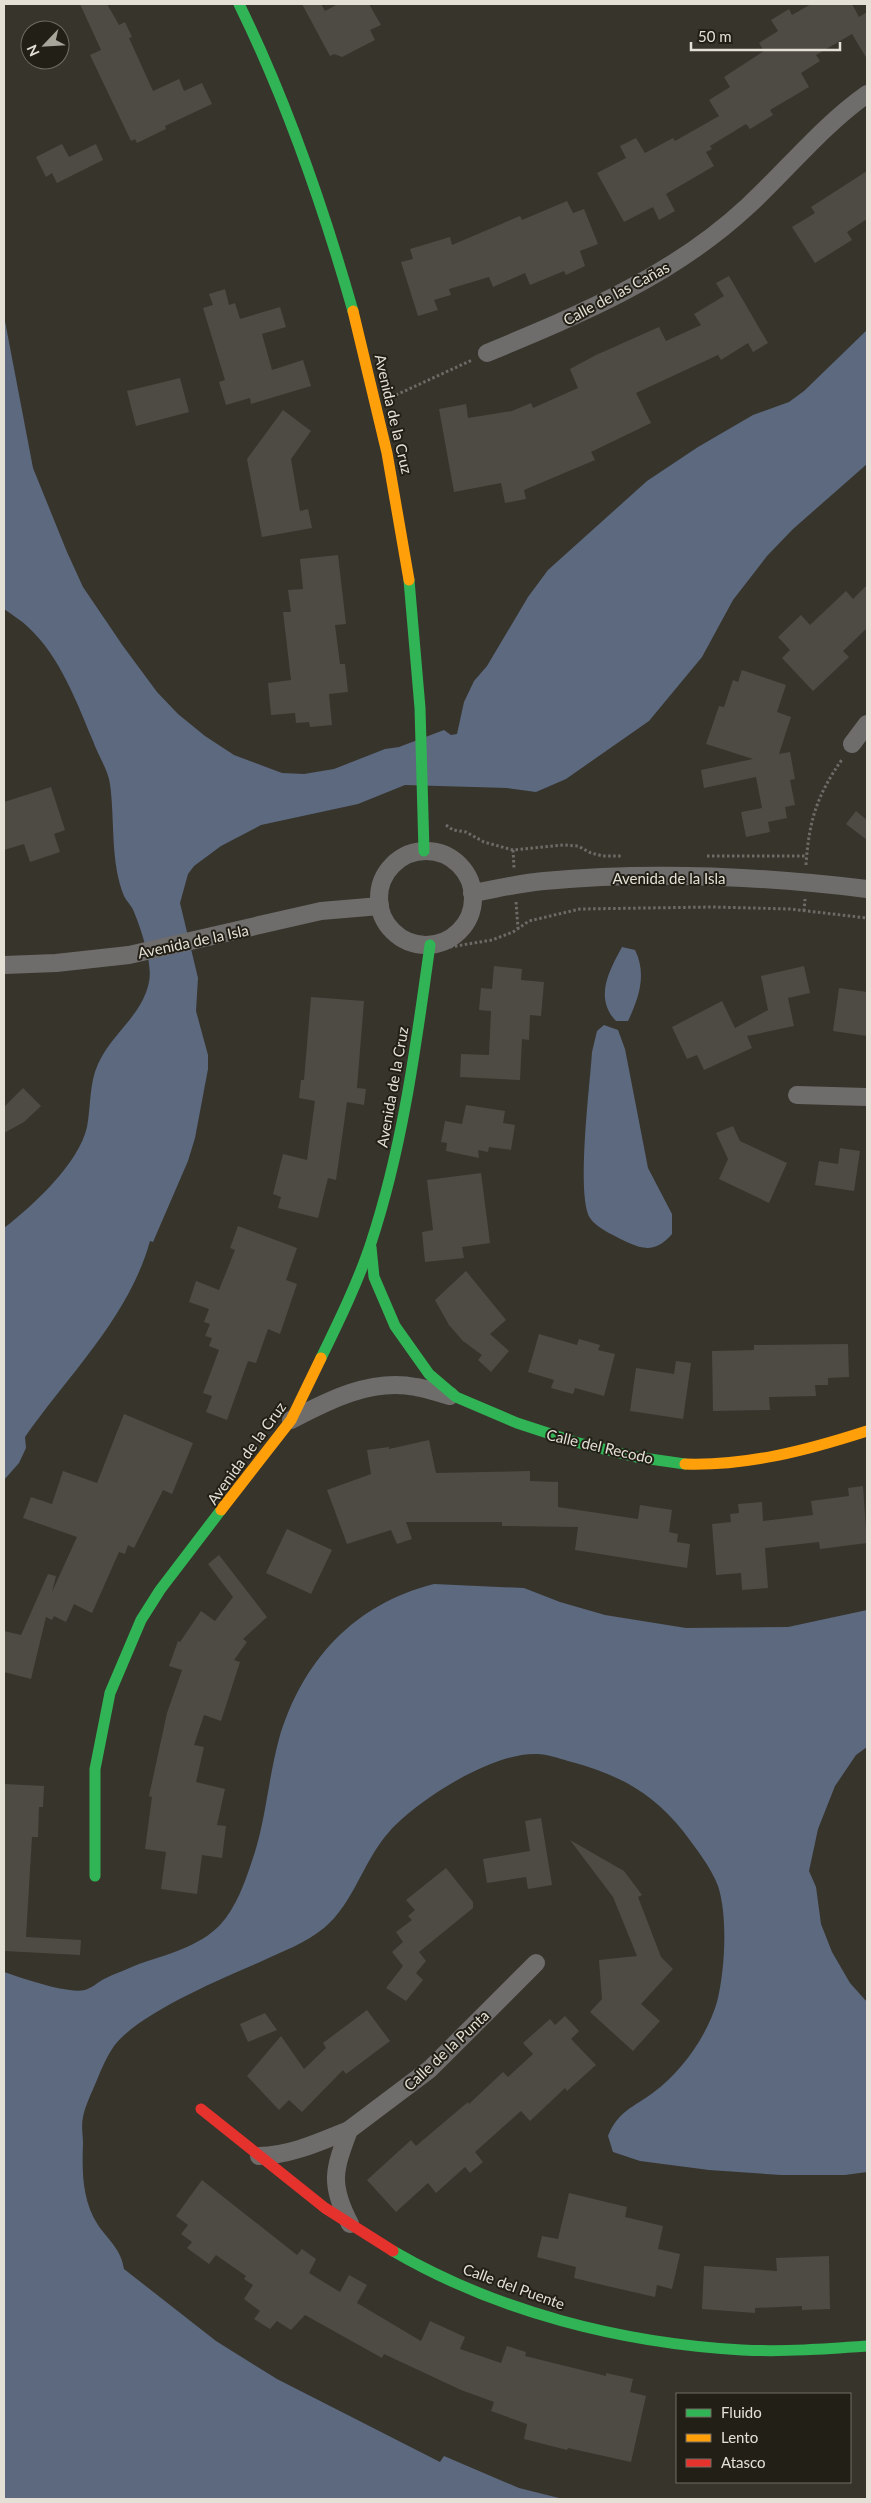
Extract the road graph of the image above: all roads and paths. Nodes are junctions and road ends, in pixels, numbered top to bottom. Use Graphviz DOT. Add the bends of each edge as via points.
graph roads {
  1 [pos="239,4"];
  2 [pos="867,94"];
  3 [pos="487,353"];
  4 [pos="377,404"];
  5 [pos="867,724"];
  6 [pos="852,744"];
  7 [pos="423,808"];
  8 [pos="424,851"];
  9 [pos="631,856"];
  10 [pos="699,856"];
  11 [pos="807,856"];
  12 [pos="806,882"];
  13 [pos="867,889"];
  14 [pos="472,893"];
  15 [pos="380,906"];
  16 [pos="804,911"];
  17 [pos="867,918"];
  18 [pos="429,949"];
  19 [pos="4,965"];
  20 [pos="797,1095"];
  21 [pos="867,1097"];
  22 [pos="371,1244"];
  23 [pos="456,1397"];
  24 [pos="291,1420"];
  25 [pos="867,1431"];
  26 [pos="95,1876"];
  27 [pos="536,1962"];
  28 [pos="201,2109"];
  29 [pos="349,2130"];
  30 [pos="259,2156"];
  31 [pos="350,2224"];
  32 [pos="867,2346"];
  1 -- 4 [label="street, Avenida de la Cruz" via="291,124 334,244"];
  2 -- 3 [label="street, Calle de las Cañas" via="828,126 748,206 683,257 594,308"];
  3 -- 4 [label="path"];
  4 -- 7 [label="street, Avenida de la Cruz" via="402,529 414,624 422,727"];
  5 -- 6 [label="street"];
  6 -- 11 [label="path" via="825,783 808,831"];
  7 -- 8 [label="street, Avenida de la Cruz"];
  7 -- 9 [label="path" via="453,830 513,850 564,844 603,856"];
  8 -- 14 [label="street" via="438,852 451,858 462,868"];
  8 -- 15 [label="street" via="411,853 390,868 379,892"];
  10 -- 11 [label="path"];
  11 -- 12 [label="path"];
  12 -- 13 [label="street, Avenida de la Isla"];
  12 -- 14 [label="street, Avenida de la Isla" via="749,878 602,878 543,881"];
  12 -- 16 [label="path"];
  14 -- 18 [label="street" via="472,906 462,928"];
  15 -- 18 [label="street" via="392,930 403,939"];
  15 -- 19 [label="street, Avenida de la Isla" via="321,911 129,955"];
  16 -- 17 [label="path"];
  16 -- 18 [label="path" via="712,907 580,909 529,921 492,940"];
  18 -- 22 [label="street, Avenida de la Cruz" via="411,1078 393,1165"];
  20 -- 21 [label="street"];
  22 -- 23 [label="street, Calle del Recodo" via="374,1276 394,1325 428,1371"];
  22 -- 24 [label="street, Avenida de la Cruz"];
  23 -- 24 [label="street, Calle del Recodo" via="415,1386 382,1386 352,1392"];
  23 -- 25 [label="street, Calle del Recodo" via="539,1432 652,1460 697,1464 744,1462 800,1452"];
  24 -- 26 [label="street, Avenida de la Cruz" via="160,1590 141,1620 125,1655 110,1693 95,1769"];
  27 -- 29 [label="street, Calle de la Punta" via="430,2069"];
  28 -- 30 [label="street, Calle del Puente"];
  29 -- 30 [label="street, Calle de la Punta" via="303,2149"];
  29 -- 31 [label="street" via="337,2164 335,2184 340,2205"];
  30 -- 31 [label="street, Calle del Puente"];
  31 -- 32 [label="street, Calle del Puente" via="428,2269 485,2295 558,2320 628,2337 744,2350 793,2351"];
}
